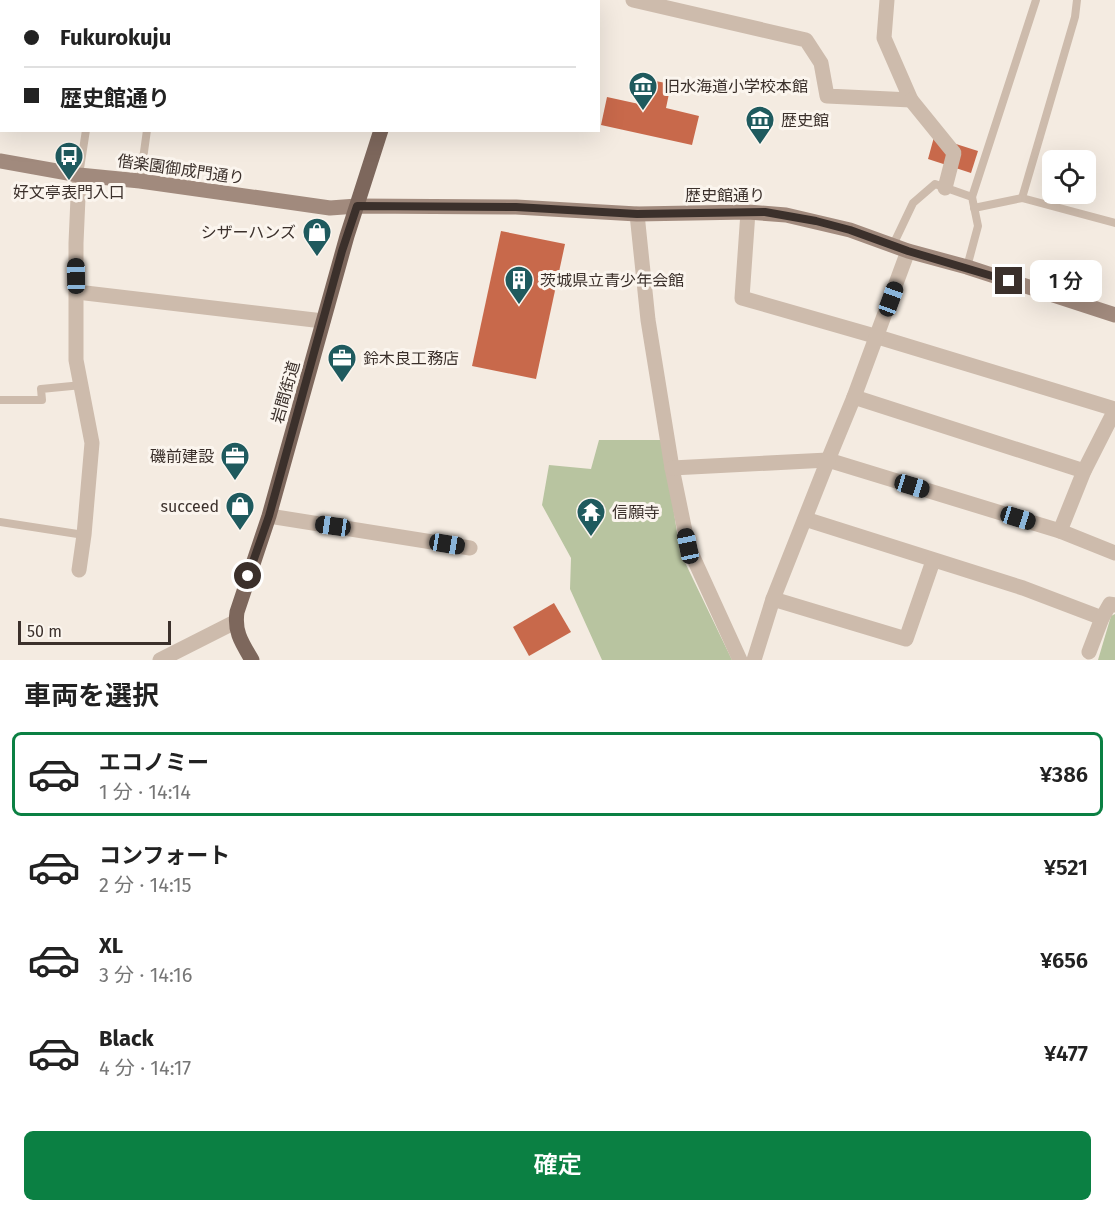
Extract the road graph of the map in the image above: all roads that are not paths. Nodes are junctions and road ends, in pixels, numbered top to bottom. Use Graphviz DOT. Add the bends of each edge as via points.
graph roads {
  1 [pos="633,0"];
  2 [pos="887,0"];
  3 [pos="1036,0"];
  4 [pos="1077,0"];
  5 [pos="911,100"];
  6 [pos="86,132"];
  7 [pos="147,132"];
  8 [pos="380,132"];
  9 [pos="0,161"];
  10 [pos="79,175"];
  11 [pos="140,181"];
  12 [pos="945,188"];
  13 [pos="972,197"];
  14 [pos="1022,198"];
  15 [pos="357,206"];
  16 [pos="974,208"];
  17 [pos="748,212"];
  18 [pos="637,214"];
  19 [pos="1115,223"];
  20 [pos="892,245"];
  21 [pos="908,251"];
  22 [pos="966,267"];
  23 [pos="76,292"];
  24 [pos="1115,315"];
  25 [pos="323,321"];
  26 [pos="878,337"];
  27 [pos="82,385"];
  28 [pos="854,397"];
  29 [pos="0,400"];
  30 [pos="1115,410"];
  31 [pos="828,460"];
  32 [pos="672,468"];
  33 [pos="1084,471"];
  34 [pos="269,516"];
  35 [pos="805,519"];
  36 [pos="0,522"];
  37 [pos="1060,531"];
  38 [pos="84,535"];
  39 [pos="470,548"];
  40 [pos="1115,553"];
  41 [pos="933,561"];
  42 [pos="79,570"];
  43 [pos="773,598"];
  44 [pos="1115,605"];
  45 [pos="1102,618"];
  46 [pos="235,622"];
  47 [pos="1089,652"];
  48 [pos="160,660"];
  49 [pos="252,660"];
  50 [pos="740,660"];
  51 [pos="754,660"];
  1 -- 5 [label="street" via="806,39 821,63 827,96"];
  2 -- 5 [label="street" via="884,38"];
  3 -- 13 [label="lane"];
  4 -- 14 [label="lane"];
  5 -- 12 [label="street" via="954,153"];
  6 -- 10 [label="lane"];
  7 -- 11 [label="lane"];
  8 -- 15 [label="main road, 岩間街道"];
  9 -- 10 [label="street, 偕楽園御成門通り"];
  10 -- 11 [label="street, 偕楽園御成門通り"];
  10 -- 23 [label="street"];
  11 -- 15 [label="street, 偕楽園御成門通り" via="330,208"];
  12 -- 13 [label="lane"];
  12 -- 20 [label="lane" via="935,184 913,203"];
  13 -- 16 [label="lane"];
  14 -- 16 [label="lane"];
  14 -- 19 [label="lane"];
  15 -- 18 [label="street, 歴史館通り" via="516,207"];
  15 -- 25 [label="main road, 岩間街道"];
  16 -- 22 [label="lane" via="978,226"];
  17 -- 18 [label="street, 歴史館通り"];
  17 -- 20 [label="street, 歴史館通り" via="816,221"];
  17 -- 26 [label="street" via="742,298"];
  18 -- 32 [label="street" via="648,320"];
  20 -- 21 [label="street, 歴史館通り"];
  21 -- 22 [label="street, 歴史館通り"];
  21 -- 26 [label="street"];
  22 -- 24 [label="street, 歴史館通り"];
  23 -- 25 [label="street"];
  23 -- 27 [label="street" via="76,360"];
  25 -- 34 [label="main road, 岩間街道"];
  26 -- 28 [label="street"];
  26 -- 30 [label="street"];
  27 -- 29 [label="lane" via="41,389 42,400"];
  27 -- 38 [label="street" via="92,443"];
  28 -- 31 [label="street"];
  28 -- 33 [label="street"];
  30 -- 33 [label="street"];
  31 -- 32 [label="street"];
  31 -- 35 [label="street"];
  31 -- 37 [label="street"];
  32 -- 50 [label="street" via="688,546"];
  33 -- 37 [label="street"];
  34 -- 39 [label="street"];
  34 -- 46 [label="main road, 岩間街道"];
  35 -- 41 [label="street"];
  35 -- 43 [label="street"];
  36 -- 38 [label="lane"];
  37 -- 40 [label="street"];
  38 -- 42 [label="street"];
  41 -- 43 [label="street" via="906,639"];
  41 -- 45 [label="street" via="1023,588"];
  43 -- 51 [label="street"];
  44 -- 45 [label="street" via="1110,604"];
  45 -- 47 [label="street"];
  46 -- 48 [label="street"];
  46 -- 49 [label="main road"];
}
